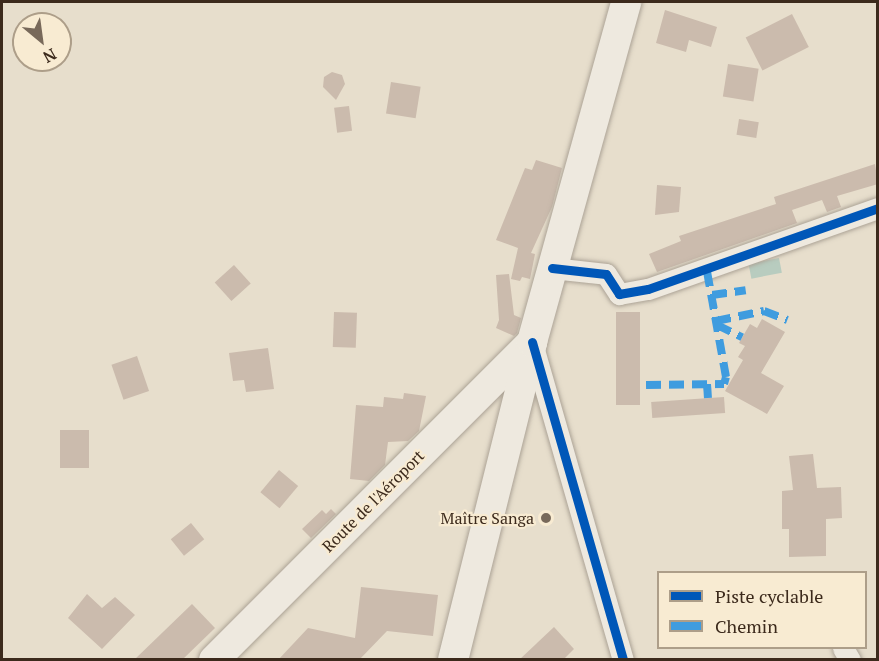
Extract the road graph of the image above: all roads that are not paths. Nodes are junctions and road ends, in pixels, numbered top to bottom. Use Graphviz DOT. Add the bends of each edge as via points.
graph roads {
  1 [pos="626,2"];
  2 [pos="878,208"];
  3 [pos="552,268"];
  4 [pos="532,342"];
  5 [pos="214,660"];
  6 [pos="453,660"];
  7 [pos="623,660"];
  1 -- 3 [label="main road, Route de l'Aéroport"];
  2 -- 3 [label="street" via="648,289 619,294 606,274"];
  3 -- 4 [label="main road, Route de l'Aéroport"];
  4 -- 5 [label="main road, Route de l'Aéroport"];
  4 -- 6 [label="main road, Route de l'Aéroport"];
  4 -- 7 [label="street"];
}
